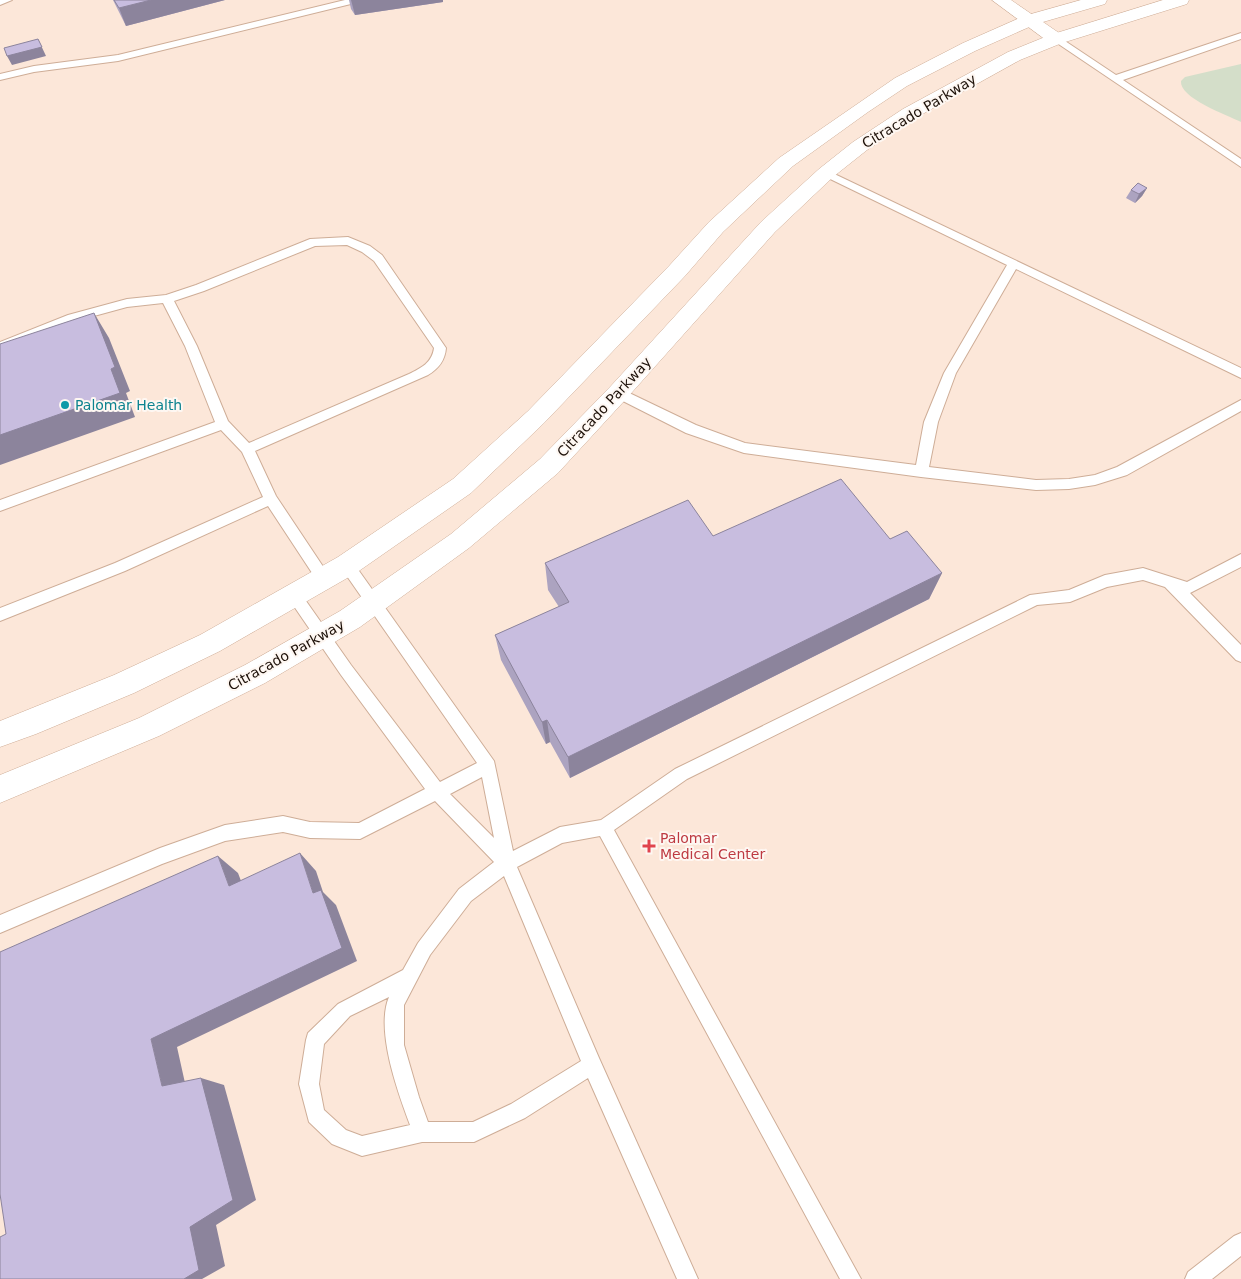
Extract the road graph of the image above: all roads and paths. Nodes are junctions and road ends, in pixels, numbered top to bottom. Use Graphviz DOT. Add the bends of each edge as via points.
graph roads {
  1 [pos="7,0"];
  2 [pos="356,0"];
  3 [pos="1000,0"];
  4 [pos="1099,0"];
  5 [pos="1181,0"];
  6 [pos="0,2"];
  7 [pos="1030,20"];
  8 [pos="1241,36"];
  9 [pos="1056,39"];
  10 [pos="0,77"];
  11 [pos="1115,79"];
  12 [pos="1241,164"];
  13 [pos="826,173"];
  14 [pos="1014,263"];
  15 [pos="167,299"];
  16 [pos="0,347"];
  17 [pos="1241,373"];
  18 [pos="618,393"];
  19 [pos="1241,405"];
  20 [pos="223,424"];
  21 [pos="247,449"];
  22 [pos="922,472"];
  23 [pos="271,499"];
  24 [pos="0,506"];
  25 [pos="1241,560"];
  26 [pos="347,565"];
  27 [pos="323,578"];
  28 [pos="1168,581"];
  29 [pos="294,595"];
  30 [pos="374,603"];
  31 [pos="0,614"];
  32 [pos="323,635"];
  33 [pos="1241,655"];
  34 [pos="0,734"];
  35 [pos="488,766"];
  36 [pos="0,789"];
  37 [pos="437,792"];
  38 [pos="604,827"];
  39 [pos="507,863"];
  40 [pos="0,924"];
  41 [pos="409,977"];
  42 [pos="592,1065"];
  43 [pos="422,1132"];
  44 [pos="1241,1243"];
  45 [pos="688,1279"];
  46 [pos="851,1279"];
  47 [pos="1195,1279"];
  1 -- 6 [label="lane"];
  2 -- 10 [label="lane" via="118,58"];
  3 -- 7 [label="main road"];
  4 -- 7 [label="main road"];
  5 -- 9 [label="main road, Citracado Parkway"];
  7 -- 9 [label="main road"];
  7 -- 26 [label="main road" via="901,82 786,162 716,227 536,417 462,486"];
  8 -- 11 [label="lane"];
  9 -- 11 [label="lane"];
  9 -- 13 [label="main road, Citracado Parkway" via="998,64 910,113"];
  11 -- 12 [label="lane"];
  13 -- 14 [label="lane"];
  13 -- 18 [label="main road, Citracado Parkway" via="768,227"];
  14 -- 17 [label="lane"];
  14 -- 22 [label="lane" via="950,373 931,422"];
  15 -- 16 [label="lane" via="127,303 68,319"];
  15 -- 20 [label="lane" via="191,346"];
  15 -- 21 [label="lane" via="314,242 348,241 378,258 440,348 440,358 432,367 413,377"];
  18 -- 22 [label="lane" via="690,429 744,448"];
  18 -- 30 [label="main road, Citracado Parkway" via="549,466 460,541"];
  19 -- 22 [label="lane" via="1122,471 1095,480 1036,485"];
  20 -- 21 [label="lane"];
  20 -- 24 [label="lane"];
  21 -- 23 [label="lane"];
  23 -- 27 [label="lane"];
  23 -- 31 [label="lane" via="120,567"];
  25 -- 28 [label="lane" via="1188,588"];
  26 -- 27 [label="main road"];
  26 -- 30 [label="lane"];
  27 -- 29 [label="main road"];
  28 -- 33 [label="lane"];
  28 -- 38 [label="lane" via="1143,574 1106,581 1070,596 1034,599 681,774"];
  29 -- 32 [label="lane"];
  29 -- 34 [label="main road" via="210,642 132,680"];
  30 -- 32 [label="main road, Citracado Parkway"];
  30 -- 35 [label="lane"];
  32 -- 36 [label="main road, Citracado Parkway" via="255,674 149,727"];
  32 -- 37 [label="lane"];
  35 -- 37 [label="lane"];
  35 -- 39 [label="lane"];
  37 -- 39 [label="lane"];
  37 -- 40 [label="lane" via="360,830 310,830 283,824 225,834 160,856"];
  38 -- 39 [label="lane" via="560,835"];
  38 -- 46 [label="lane"];
  39 -- 41 [label="lane" via="465,895 424,949"];
  39 -- 42 [label="lane"];
  41 -- 43 [label="lane" via="395,1004 395,1045"];
  41 -- 43 [label="lane" via="344,1010 315,1040 308,1084 316,1115 339,1137 362,1146"];
  42 -- 43 [label="lane" via="518,1111 474,1132"];
  42 -- 45 [label="lane"];
  44 -- 47 [label="lane"];
}
